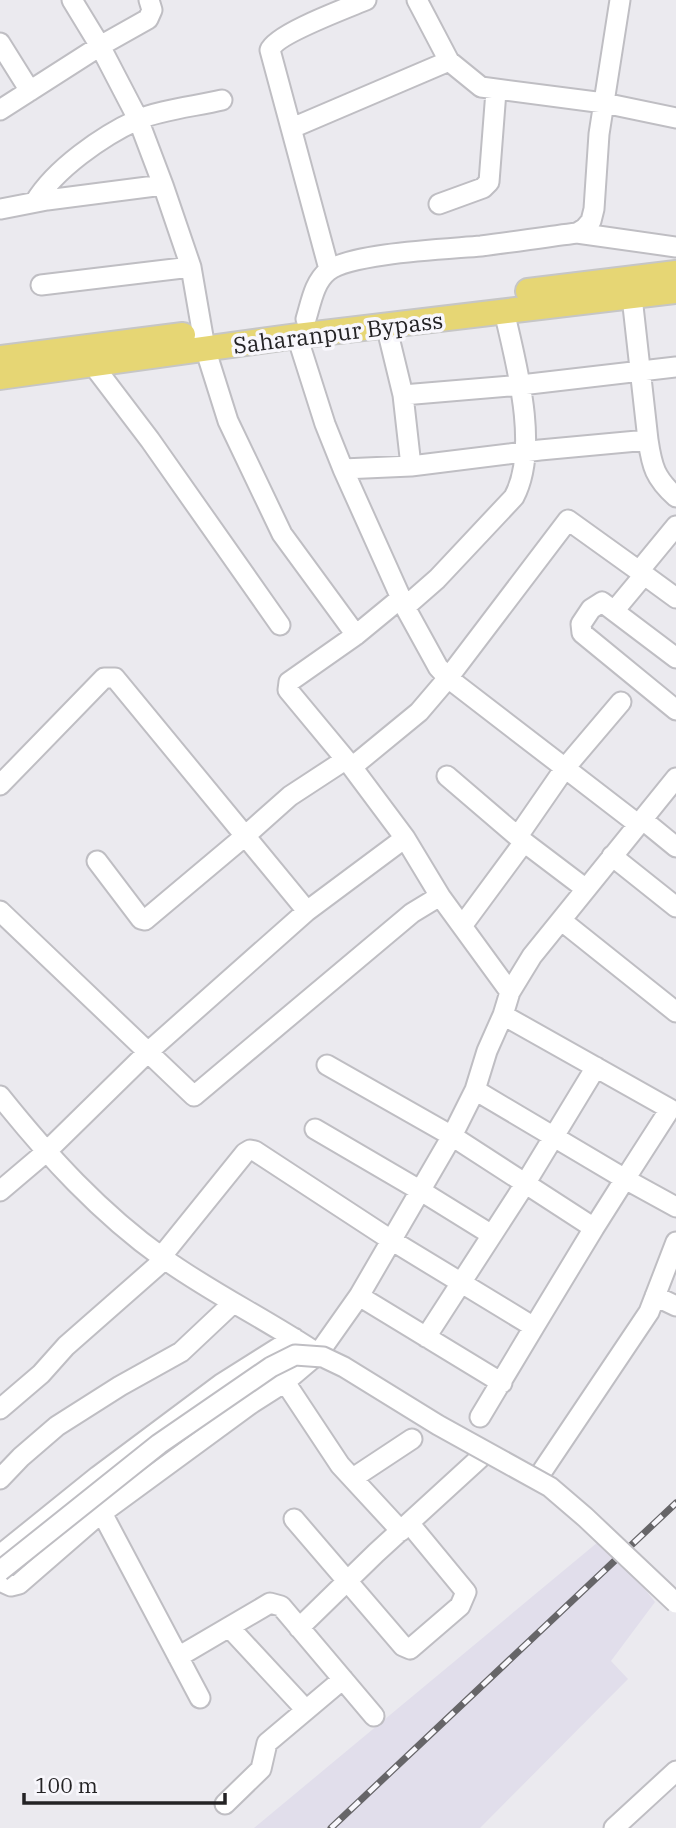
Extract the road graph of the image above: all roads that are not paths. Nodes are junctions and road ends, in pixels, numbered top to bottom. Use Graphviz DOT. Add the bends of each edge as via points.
graph roads {
  1 [pos="72,0"];
  2 [pos="149,0"];
  3 [pos="366,0"];
  4 [pos="417,0"];
  5 [pos="620,0"];
  6 [pos="0,43"];
  7 [pos="100,46"];
  8 [pos="449,61"];
  9 [pos="30,91"];
  10 [pos="496,91"];
  11 [pos="222,100"];
  12 [pos="604,103"];
  13 [pos="0,110"];
  14 [pos="676,118"];
  15 [pos="138,119"];
  16 [pos="292,128"];
  17 [pos="163,185"];
  18 [pos="35,202"];
  19 [pos="439,204"];
  20 [pos="1,209"];
  21 [pos="577,233"];
  22 [pos="676,247"];
  23 [pos="191,267"];
  24 [pos="329,269"];
  25 [pos="676,275"];
  26 [pos="41,285"];
  27 [pos="632,296"];
  28 [pos="504,311"];
  29 [pos="386,325"];
  30 [pos="302,328"];
  31 [pos="204,340"];
  32 [pos="0,358"];
  33 [pos="93,365"];
  34 [pos="676,367"];
  35 [pos="640,371"];
  36 [pos="0,377"];
  37 [pos="521,385"];
  38 [pos="403,395"];
  39 [pos="648,440"];
  40 [pos="525,453"];
  41 [pos="411,466"];
  42 [pos="342,469"];
  43 [pos="676,497"];
  44 [pos="676,526"];
  45 [pos="642,573"];
  46 [pos="676,598"];
  47 [pos="403,602"];
  48 [pos="614,611"];
  49 [pos="280,625"];
  50 [pos="356,635"];
  51 [pos="676,658"];
  52 [pos="448,678"];
  53 [pos="621,702"];
  54 [pos="676,710"];
  55 [pos="349,763"];
  56 [pos="565,768"];
  57 [pos="447,776"];
  58 [pos="676,778"];
  59 [pos="0,785"];
  60 [pos="641,823"];
  61 [pos="246,836"];
  62 [pos="405,838"];
  63 [pos="521,839"];
  64 [pos="676,847"];
  65 [pos="612,856"];
  66 [pos="97,861"];
  67 [pos="586,890"];
  68 [pos="440,896"];
  69 [pos="676,907"];
  70 [pos="0,911"];
  71 [pos="307,911"];
  72 [pos="562,921"];
  73 [pos="462,926"];
  74 [pos="510,992"];
  75 [pos="676,1013"];
  76 [pos="503,1014"];
  77 [pos="148,1052"];
  78 [pos="327,1065"];
  79 [pos="596,1067"];
  80 [pos="475,1090"];
  81 [pos="0,1096"];
  82 [pos="674,1107"];
  83 [pos="315,1129"];
  84 [pos="554,1135"];
  85 [pos="452,1136"];
  86 [pos="46,1152"];
  87 [pos="625,1179"];
  88 [pos="525,1184"];
  89 [pos="0,1191"];
  90 [pos="421,1191"];
  91 [pos="676,1207"];
  92 [pos="594,1228"];
  93 [pos="492,1235"];
  94 [pos="391,1240"];
  95 [pos="676,1242"];
  96 [pos="163,1258"];
  97 [pos="460,1283"];
  98 [pos="359,1296"];
  99 [pos="655,1296"];
  100 [pos="233,1304"];
  101 [pos="676,1306"];
  102 [pos="534,1327"];
  103 [pos="425,1336"];
  104 [pos="294,1338"];
  105 [pos="318,1354"];
  106 [pos="285,1382"];
  107 [pos="502,1382"];
  108 [pos="0,1409"];
  109 [pos="480,1417"];
  110 [pos="412,1439"];
  111 [pos="481,1457"];
  112 [pos="543,1470"];
  113 [pos="352,1478"];
  114 [pos="0,1479"];
  115 [pos="102,1513"];
  116 [pos="294,1519"];
  117 [pos="405,1527"];
  118 [pos="0,1555"];
  119 [pos="0,1571"];
  120 [pos="0,1581"];
  121 [pos="346,1583"];
  122 [pos="676,1603"];
  123 [pos="229,1627"];
  124 [pos="299,1628"];
  125 [pos="178,1657"];
  126 [pos="343,1679"];
  127 [pos="200,1698"];
  128 [pos="306,1710"];
  129 [pos="374,1716"];
  130 [pos="676,1771"];
  131 [pos="225,1804"];
  132 [pos="614,1828"];
  1 -- 7 [label="street"];
  2 -- 7 [label="street" via="152,10 148,19"];
  3 -- 16 [label="street" via="271,47 272,65"];
  4 -- 8 [label="street"];
  5 -- 12 [label="street"];
  6 -- 9 [label="street"];
  7 -- 9 [label="street"];
  7 -- 15 [label="street"];
  8 -- 10 [label="street" via="481,87"];
  8 -- 16 [label="street"];
  9 -- 13 [label="street"];
  10 -- 12 [label="street"];
  10 -- 19 [label="street" via="489,182"];
  11 -- 15 [label="street"];
  12 -- 14 [label="street"];
  12 -- 21 [label="street" via="594,209 591,221"];
  15 -- 17 [label="street"];
  15 -- 18 [label="street" via="96,143 52,180"];
  16 -- 24 [label="street"];
  17 -- 18 [label="street"];
  17 -- 23 [label="street"];
  18 -- 20 [label="street"];
  21 -- 22 [label="street"];
  21 -- 24 [label="street" via="392,254"];
  23 -- 26 [label="street"];
  23 -- 31 [label="street"];
  24 -- 30 [label="street" via="315,289"];
  25 -- 27 [label="main road, Saharanpur Bypass"];
  25 -- 30 [label="main road"];
  27 -- 28 [label="main road, Saharanpur Bypass"];
  27 -- 35 [label="street"];
  28 -- 29 [label="main road, Saharanpur Bypass"];
  28 -- 37 [label="street"];
  29 -- 30 [label="main road, Saharanpur Bypass"];
  29 -- 38 [label="street"];
  30 -- 31 [label="main road, Saharanpur Bypass"];
  30 -- 42 [label="street" via="325,424"];
  31 -- 32 [label="main road"];
  31 -- 33 [label="main road, Saharanpur Bypass"];
  31 -- 50 [label="street" via="228,421 282,534"];
  33 -- 36 [label="main road, Saharanpur Bypass"];
  33 -- 49 [label="street"];
  34 -- 35 [label="street"];
  35 -- 37 [label="street"];
  35 -- 39 [label="street"];
  37 -- 38 [label="street"];
  37 -- 40 [label="street"];
  38 -- 41 [label="street"];
  39 -- 40 [label="street"];
  39 -- 43 [label="street" via="651,465"];
  40 -- 41 [label="street"];
  40 -- 47 [label="street" via="514,497 437,579"];
  41 -- 42 [label="street"];
  42 -- 47 [label="street"];
  44 -- 45 [label="street"];
  45 -- 46 [label="street"];
  45 -- 48 [label="street"];
  45 -- 52 [label="street" via="568,520"];
  47 -- 50 [label="street"];
  47 -- 52 [label="street"];
  48 -- 51 [label="street"];
  48 -- 54 [label="street" via="599,603 583,618 582,633"];
  50 -- 55 [label="street" via="288,685"];
  52 -- 55 [label="street" via="419,712"];
  52 -- 56 [label="street"];
  53 -- 56 [label="street"];
  55 -- 61 [label="street" via="290,796"];
  55 -- 62 [label="street"];
  56 -- 60 [label="street"];
  56 -- 63 [label="street"];
  57 -- 63 [label="street"];
  58 -- 60 [label="street"];
  59 -- 61 [label="street" via="104,678 115,678"];
  60 -- 64 [label="street"];
  60 -- 65 [label="street"];
  61 -- 66 [label="street" via="145,920"];
  61 -- 71 [label="street"];
  62 -- 68 [label="street"];
  62 -- 71 [label="street"];
  63 -- 67 [label="street"];
  63 -- 73 [label="street"];
  65 -- 67 [label="street"];
  65 -- 69 [label="street"];
  67 -- 72 [label="street"];
  68 -- 73 [label="street"];
  68 -- 77 [label="street" via="412,913 197,1095"];
  70 -- 77 [label="street"];
  71 -- 77 [label="street"];
  72 -- 74 [label="street"];
  72 -- 75 [label="street"];
  73 -- 74 [label="street"];
  74 -- 76 [label="street"];
  76 -- 79 [label="street"];
  76 -- 80 [label="street"];
  77 -- 86 [label="street"];
  78 -- 85 [label="street"];
  79 -- 82 [label="street"];
  79 -- 84 [label="street"];
  80 -- 84 [label="street"];
  80 -- 85 [label="street"];
  81 -- 86 [label="street"];
  82 -- 87 [label="street"];
  83 -- 90 [label="street"];
  84 -- 87 [label="street"];
  84 -- 88 [label="street"];
  85 -- 88 [label="street"];
  85 -- 90 [label="street"];
  86 -- 89 [label="street"];
  86 -- 96 [label="street" via="78,1188"];
  87 -- 91 [label="street"];
  87 -- 92 [label="street"];
  88 -- 92 [label="street"];
  88 -- 93 [label="street"];
  90 -- 93 [label="street"];
  90 -- 94 [label="street"];
  92 -- 102 [label="street"];
  93 -- 97 [label="street"];
  94 -- 96 [label="street" via="250,1150"];
  94 -- 97 [label="street"];
  94 -- 98 [label="street"];
  95 -- 99 [label="street"];
  96 -- 100 [label="street"];
  96 -- 108 [label="street"];
  97 -- 102 [label="street"];
  97 -- 103 [label="street"];
  98 -- 103 [label="street"];
  98 -- 105 [label="street"];
  99 -- 101 [label="street"];
  99 -- 112 [label="street" via="649,1312"];
  100 -- 104 [label="street"];
  100 -- 114 [label="street" via="181,1352 57,1426"];
  102 -- 107 [label="street"];
  103 -- 107 [label="street"];
  104 -- 105 [label="street"];
  104 -- 118 [label="street" via="221,1384"];
  105 -- 106 [label="street"];
  106 -- 113 [label="street"];
  106 -- 115 [label="street"];
  107 -- 109 [label="street"];
  110 -- 113 [label="street"];
  111 -- 117 [label="street"];
  113 -- 117 [label="street"];
  115 -- 120 [label="street" via="19,1584"];
  115 -- 125 [label="street"];
  116 -- 121 [label="street"];
  117 -- 121 [label="street"];
  117 -- 121 [label="street" via="464,1588 460,1606 407,1649"];
  119 -- 122 [label="street, bridge" via="159,1444 271,1367 295,1356 323,1357 550,1487"];
  121 -- 124 [label="street"];
  123 -- 124 [label="street" via="271,1603 281,1606"];
  123 -- 125 [label="street"];
  123 -- 128 [label="street"];
  124 -- 126 [label="street"];
  125 -- 127 [label="street"];
  126 -- 128 [label="street"];
  126 -- 129 [label="street"];
  128 -- 131 [label="street" via="267,1743 261,1769"];
  130 -- 132 [label="street"];
}
